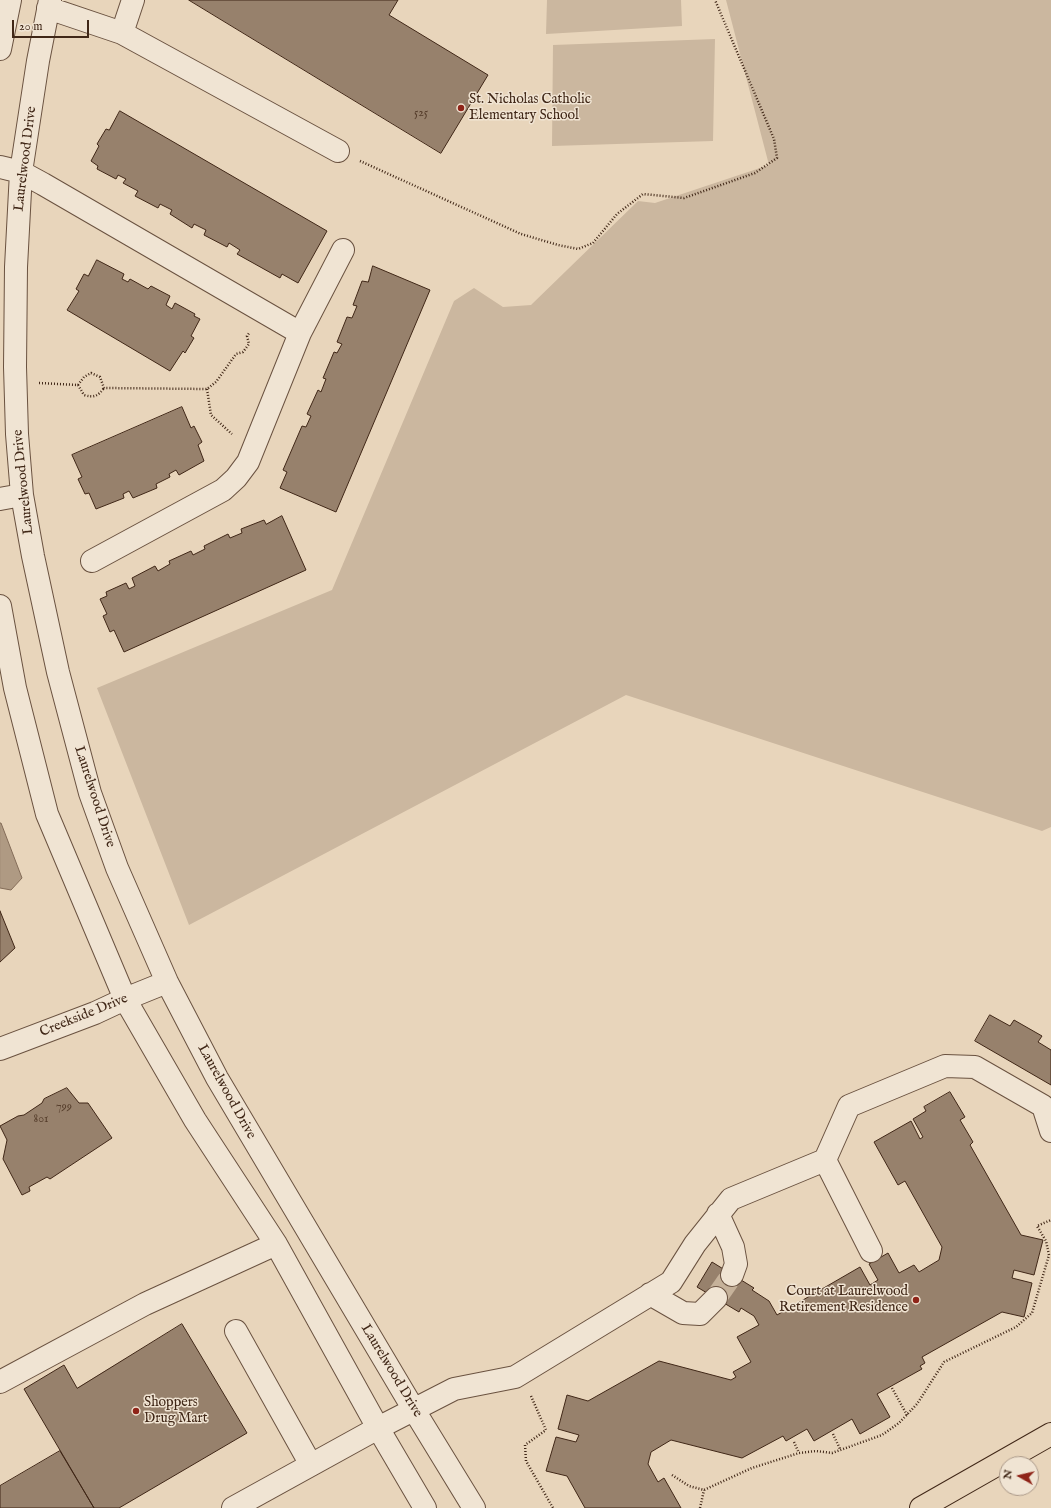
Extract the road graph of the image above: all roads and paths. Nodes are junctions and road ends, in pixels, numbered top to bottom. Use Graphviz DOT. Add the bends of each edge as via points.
graph roads {
  1 [pos="10,0"];
  2 [pos="133,0"];
  3 [pos="715,0"];
  4 [pos="49,4"];
  5 [pos="122,33"];
  6 [pos="0,49"];
  7 [pos="338,151"];
  8 [pos="0,167"];
  9 [pos="21,172"];
  10 [pos="343,250"];
  11 [pos="264,313"];
  12 [pos="300,333"];
  13 [pos="36,383"];
  14 [pos="78,385"];
  15 [pos="104,388"];
  16 [pos="207,389"];
  17 [pos="253,450"];
  18 [pos="22,495"];
  19 [pos="0,499"];
  20 [pos="92,561"];
  21 [pos="0,606"];
  22 [pos="167,982"];
  23 [pos="125,999"];
  24 [pos="0,1049"];
  25 [pos="1051,1130"];
  26 [pos="825,1160"];
  27 [pos="718,1214"];
  28 [pos="1051,1220"];
  29 [pos="276,1244"];
  30 [pos="871,1250"];
  31 [pos="732,1275"];
  32 [pos="650,1294"];
  33 [pos="716,1298"];
  34 [pos="236,1331"];
  35 [pos="520,1374"];
  36 [pos="0,1382"];
  37 [pos="892,1388"];
  38 [pos="414,1410"];
  39 [pos="907,1415"];
  40 [pos="378,1428"];
  41 [pos="834,1434"];
  42 [pos="1051,1434"];
  43 [pos="794,1442"];
  44 [pos="840,1449"];
  45 [pos="799,1453"];
  46 [pos="311,1465"];
  47 [pos="672,1474"];
  48 [pos="704,1490"];
  49 [pos="257,1502"];
  50 [pos="233,1508"];
  51 [pos="425,1508"];
  52 [pos="474,1508"];
  53 [pos="553,1508"];
  54 [pos="700,1508"];
  55 [pos="920,1508"];
  1 -- 6 [label="street"];
  2 -- 5 [label="street"];
  3 -- 7 [label="path" via="774,139 777,158 755,173 684,198 643,194 617,214 593,243 578,249 521,234"];
  4 -- 5 [label="street"];
  4 -- 9 [label="street, Laurelwood Drive"];
  5 -- 7 [label="street"];
  8 -- 9 [label="street"];
  9 -- 11 [label="street"];
  9 -- 18 [label="street, Laurelwood Drive" via="16,266 15,367"];
  10 -- 12 [label="street"];
  11 -- 12 [label="street"];
  11 -- 16 [label="path" via="247,336 249,344 243,352 236,354 216,382"];
  12 -- 17 [label="street"];
  13 -- 14 [label="path"];
  14 -- 15 [label="path" via="84,395 92,397"];
  14 -- 15 [label="path" via="90,374 100,377"];
  15 -- 16 [label="path"];
  16 -- 17 [label="path" via="211,415"];
  17 -- 20 [label="street" via="240,473 223,490"];
  18 -- 19 [label="street"];
  18 -- 22 [label="street, Laurelwood Drive" via="58,672 90,793 117,868"];
  21 -- 23 [label="street" via="14,683 47,814"];
  22 -- 23 [label="street, Creekside Drive"];
  22 -- 38 [label="street, Laurelwood Drive" via="217,1078"];
  23 -- 24 [label="street, Creekside Drive"];
  23 -- 29 [label="street" via="195,1120"];
  25 -- 26 [label="street" via="1043,1106 975,1067 945,1066 849,1106"];
  26 -- 27 [label="street" via="730,1199"];
  26 -- 30 [label="street"];
  27 -- 31 [label="street" via="733,1247 736,1264"];
  27 -- 32 [label="street" via="671,1282"];
  28 -- 39 [label="path" via="1037,1226 1046,1241 1049,1255 1032,1313 1016,1327 944,1362"];
  29 -- 36 [label="street" via="145,1304"];
  29 -- 40 [label="street"];
  32 -- 33 [label="street" via="683,1313 700,1314"];
  32 -- 35 [label="street"];
  34 -- 46 [label="street"];
  35 -- 38 [label="street" via="454,1389"];
  35 -- 53 [label="path" via="546,1430 525,1445 526,1461"];
  37 -- 39 [label="path"];
  38 -- 40 [label="street"];
  38 -- 52 [label="street, Laurelwood Drive"];
  39 -- 44 [label="path" via="882,1435"];
  40 -- 46 [label="street"];
  40 -- 51 [label="street"];
  41 -- 44 [label="path"];
  42 -- 55 [label="main road"];
  43 -- 45 [label="path"];
  44 -- 45 [label="path" via="832,1452"];
  45 -- 48 [label="path" via="752,1468"];
  46 -- 49 [label="street"];
  47 -- 48 [label="path" via="689,1486"];
  48 -- 54 [label="path"];
  49 -- 50 [label="street"];
}
